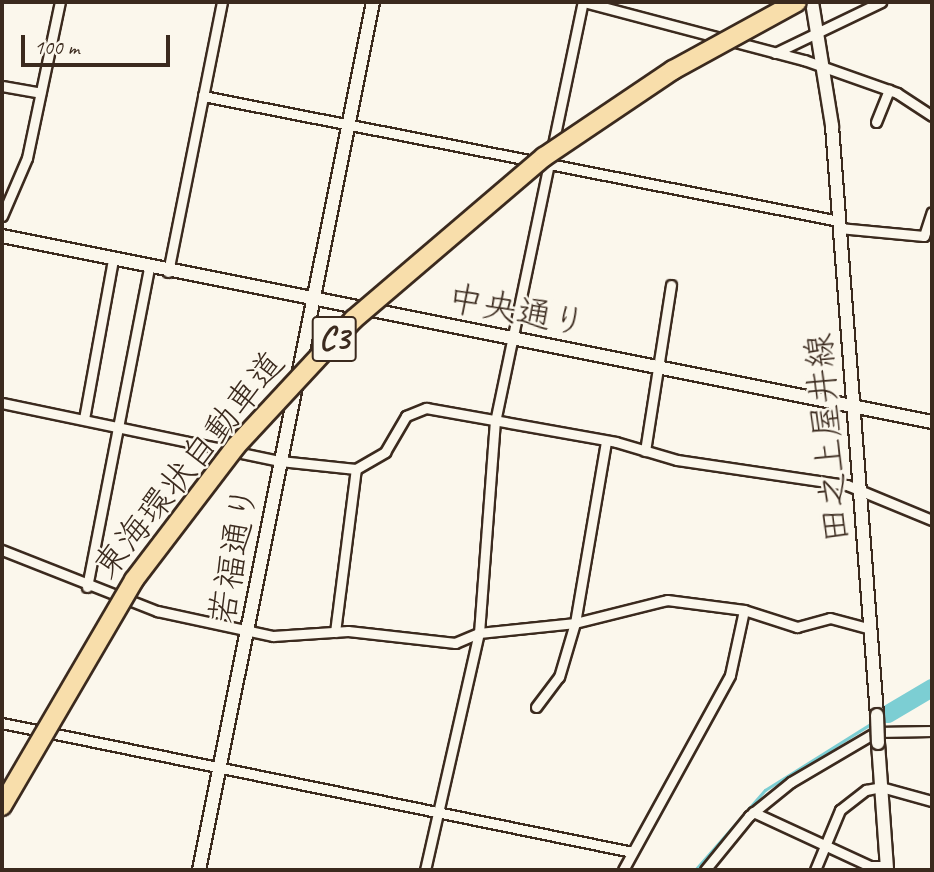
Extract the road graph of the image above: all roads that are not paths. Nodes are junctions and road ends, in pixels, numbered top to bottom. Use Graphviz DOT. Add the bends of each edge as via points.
graph roads {
  1 [pos="60,2"];
  2 [pos="222,2"];
  3 [pos="373,2"];
  4 [pos="583,2"];
  5 [pos="797,2"];
  6 [pos="812,2"];
  7 [pos="881,2"];
  8 [pos="817,30"];
  9 [pos="775,53"];
  10 [pos="824,67"];
  11 [pos="2,86"];
  12 [pos="889,90"];
  13 [pos="40,93"];
  14 [pos="204,96"];
  15 [pos="932,116"];
  16 [pos="876,122"];
  17 [pos="348,126"];
  18 [pos="550,165"];
  19 [pos="932,212"];
  20 [pos="2,216"];
  21 [pos="839,225"];
  22 [pos="2,236"];
  23 [pos="113,259"];
  24 [pos="149,268"];
  25 [pos="169,272"];
  26 [pos="671,285"];
  27 [pos="316,299"];
  28 [pos="512,339"];
  29 [pos="659,368"];
  30 [pos="2,402"];
  31 [pos="854,407"];
  32 [pos="84,419"];
  33 [pos="495,422"];
  34 [pos="932,422"];
  35 [pos="122,426"];
  36 [pos="606,442"];
  37 [pos="645,451"];
  38 [pos="280,461"];
  39 [pos="356,470"];
  40 [pos="860,489"];
  41 [pos="932,520"];
  42 [pos="2,550"];
  43 [pos="88,587"];
  44 [pos="744,610"];
  45 [pos="575,623"];
  46 [pos="871,629"];
  47 [pos="249,632"];
  48 [pos="335,632"];
  49 [pos="479,633"];
  50 [pos="536,708"];
  51 [pos="2,723"];
  52 [pos="932,732"];
  53 [pos="219,768"];
  54 [pos="881,787"];
  55 [pos="932,801"];
  56 [pos="2,806"];
  57 [pos="437,812"];
  58 [pos="752,812"];
  59 [pos="824,844"];
  60 [pos="632,852"];
  61 [pos="887,868"];
  62 [pos="199,870"];
  63 [pos="425,870"];
  64 [pos="623,870"];
  65 [pos="705,870"];
  66 [pos="815,870"];
  1 -- 13 [label="street"];
  2 -- 14 [label="street"];
  3 -- 17 [label="street, 若福通り"];
  4 -- 9 [label="street"];
  4 -- 18 [label="street"];
  5 -- 56 [label="highway, 東海環状自動車道 / C3, bridge" via="673,70 544,157 354,319 236,446 134,580"];
  6 -- 8 [label="street, 田之上屋井線"];
  7 -- 8 [label="street"];
  8 -- 9 [label="street"];
  8 -- 10 [label="street, 田之上屋井線"];
  9 -- 10 [label="street"];
  10 -- 12 [label="street"];
  10 -- 21 [label="street, 田之上屋井線"];
  11 -- 13 [label="street"];
  12 -- 15 [label="street"];
  12 -- 16 [label="street"];
  13 -- 20 [label="street" via="27,158"];
  14 -- 17 [label="street"];
  14 -- 25 [label="street"];
  17 -- 18 [label="street"];
  17 -- 27 [label="street, 若福通り"];
  18 -- 21 [label="street"];
  18 -- 28 [label="street"];
  19 -- 21 [label="street" via="924,236"];
  21 -- 31 [label="street, 田之上屋井線"];
  22 -- 23 [label="street"];
  23 -- 24 [label="street"];
  23 -- 32 [label="street"];
  24 -- 25 [label="street, 中央通り"];
  24 -- 35 [label="street"];
  25 -- 27 [label="street, 中央通り"];
  26 -- 29 [label="street"];
  27 -- 28 [label="street, 中央通り"];
  27 -- 38 [label="street, 若福通り"];
  28 -- 29 [label="street, 中央通り"];
  28 -- 33 [label="street"];
  29 -- 31 [label="street, 中央通り"];
  29 -- 37 [label="street"];
  30 -- 32 [label="street"];
  31 -- 34 [label="street, 中央通り"];
  31 -- 40 [label="street, 田之上屋井線"];
  32 -- 35 [label="street"];
  33 -- 36 [label="street"];
  33 -- 39 [label="street" via="426,408 406,416 385,452"];
  33 -- 49 [label="street"];
  35 -- 38 [label="street"];
  35 -- 43 [label="street"];
  36 -- 37 [label="street"];
  36 -- 45 [label="street"];
  37 -- 40 [label="street"];
  38 -- 39 [label="street"];
  38 -- 47 [label="street, 若福通り"];
  39 -- 48 [label="street"];
  40 -- 41 [label="street"];
  40 -- 46 [label="street, 田之上屋井線"];
  42 -- 43 [label="street"];
  43 -- 47 [label="street"];
  44 -- 45 [label="street" via="667,600"];
  44 -- 46 [label="street" via="797,627 830,618"];
  44 -- 60 [label="street" via="730,675"];
  45 -- 49 [label="street"];
  45 -- 50 [label="street" via="559,677"];
  46 -- 54 [label="street, 田之上屋井線, bridge"];
  47 -- 48 [label="street"];
  47 -- 53 [label="street, 若福通り"];
  48 -- 49 [label="street" via="434,643"];
  49 -- 57 [label="street"];
  51 -- 53 [label="street"];
  52 -- 58 [label="street" via="876,732"];
  53 -- 57 [label="street"];
  53 -- 62 [label="street, 若福通り"];
  54 -- 55 [label="street"];
  54 -- 59 [label="street" via="866,790 840,810"];
  54 -- 61 [label="street, 田之上屋井線"];
  57 -- 60 [label="street"];
  57 -- 63 [label="street"];
  58 -- 59 [label="street"];
  58 -- 65 [label="street"];
  59 -- 61 [label="street" via="870,866"];
  59 -- 66 [label="street"];
  60 -- 64 [label="street"];
}
